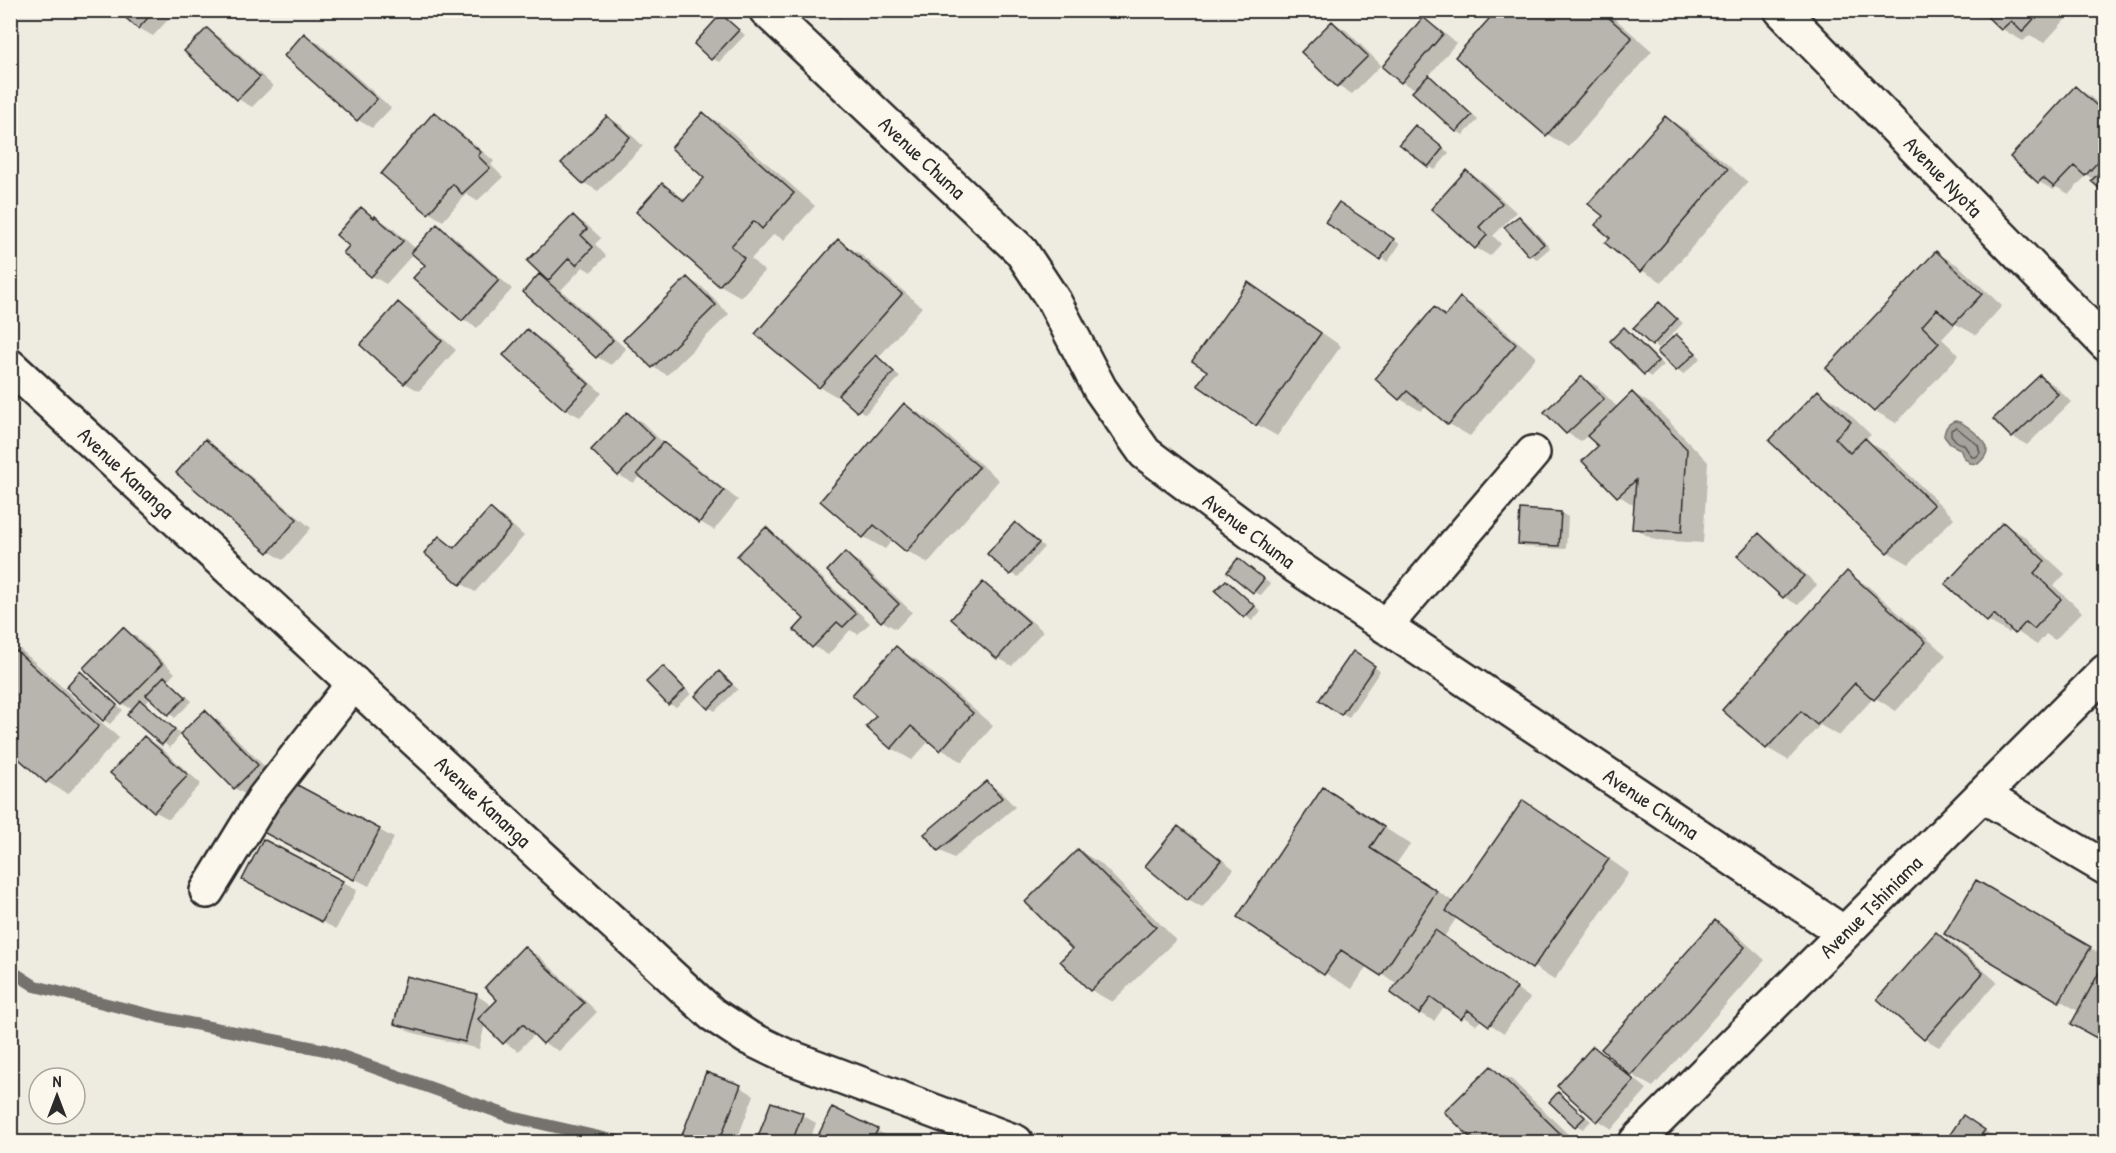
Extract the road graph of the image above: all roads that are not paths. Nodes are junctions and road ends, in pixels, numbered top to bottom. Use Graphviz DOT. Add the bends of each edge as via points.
graph roads {
  1 [pos="766,10"];
  2 [pos="1781,10"];
  3 [pos="2106,344"];
  4 [pos="10,366"];
  5 [pos="1533,453"];
  6 [pos="1384,626"];
  7 [pos="2106,671"];
  8 [pos="354,683"];
  9 [pos="1982,795"];
  10 [pos="2106,868"];
  11 [pos="207,891"];
  12 [pos="1844,933"];
  13 [pos="1016,1143"];
  14 [pos="1636,1143"];
  1 -- 6 [label="street, Avenue Chuma" via="1021,251 1054,301 1100,389 1145,453 1297,567"];
  2 -- 3 [label="street, Avenue Nyota"];
  4 -- 8 [label="street, Avenue Kananga"];
  5 -- 6 [label="street"];
  6 -- 12 [label="street, Avenue Chuma"];
  7 -- 9 [label="street, Avenue Tshiniama"];
  8 -- 11 [label="street" via="264,798"];
  8 -- 13 [label="street, Avenue Kananga" via="712,1014 784,1055"];
  9 -- 10 [label="street"];
  9 -- 12 [label="street, Avenue Tshiniama"];
  12 -- 14 [label="street, Avenue Tshiniama"];
}
